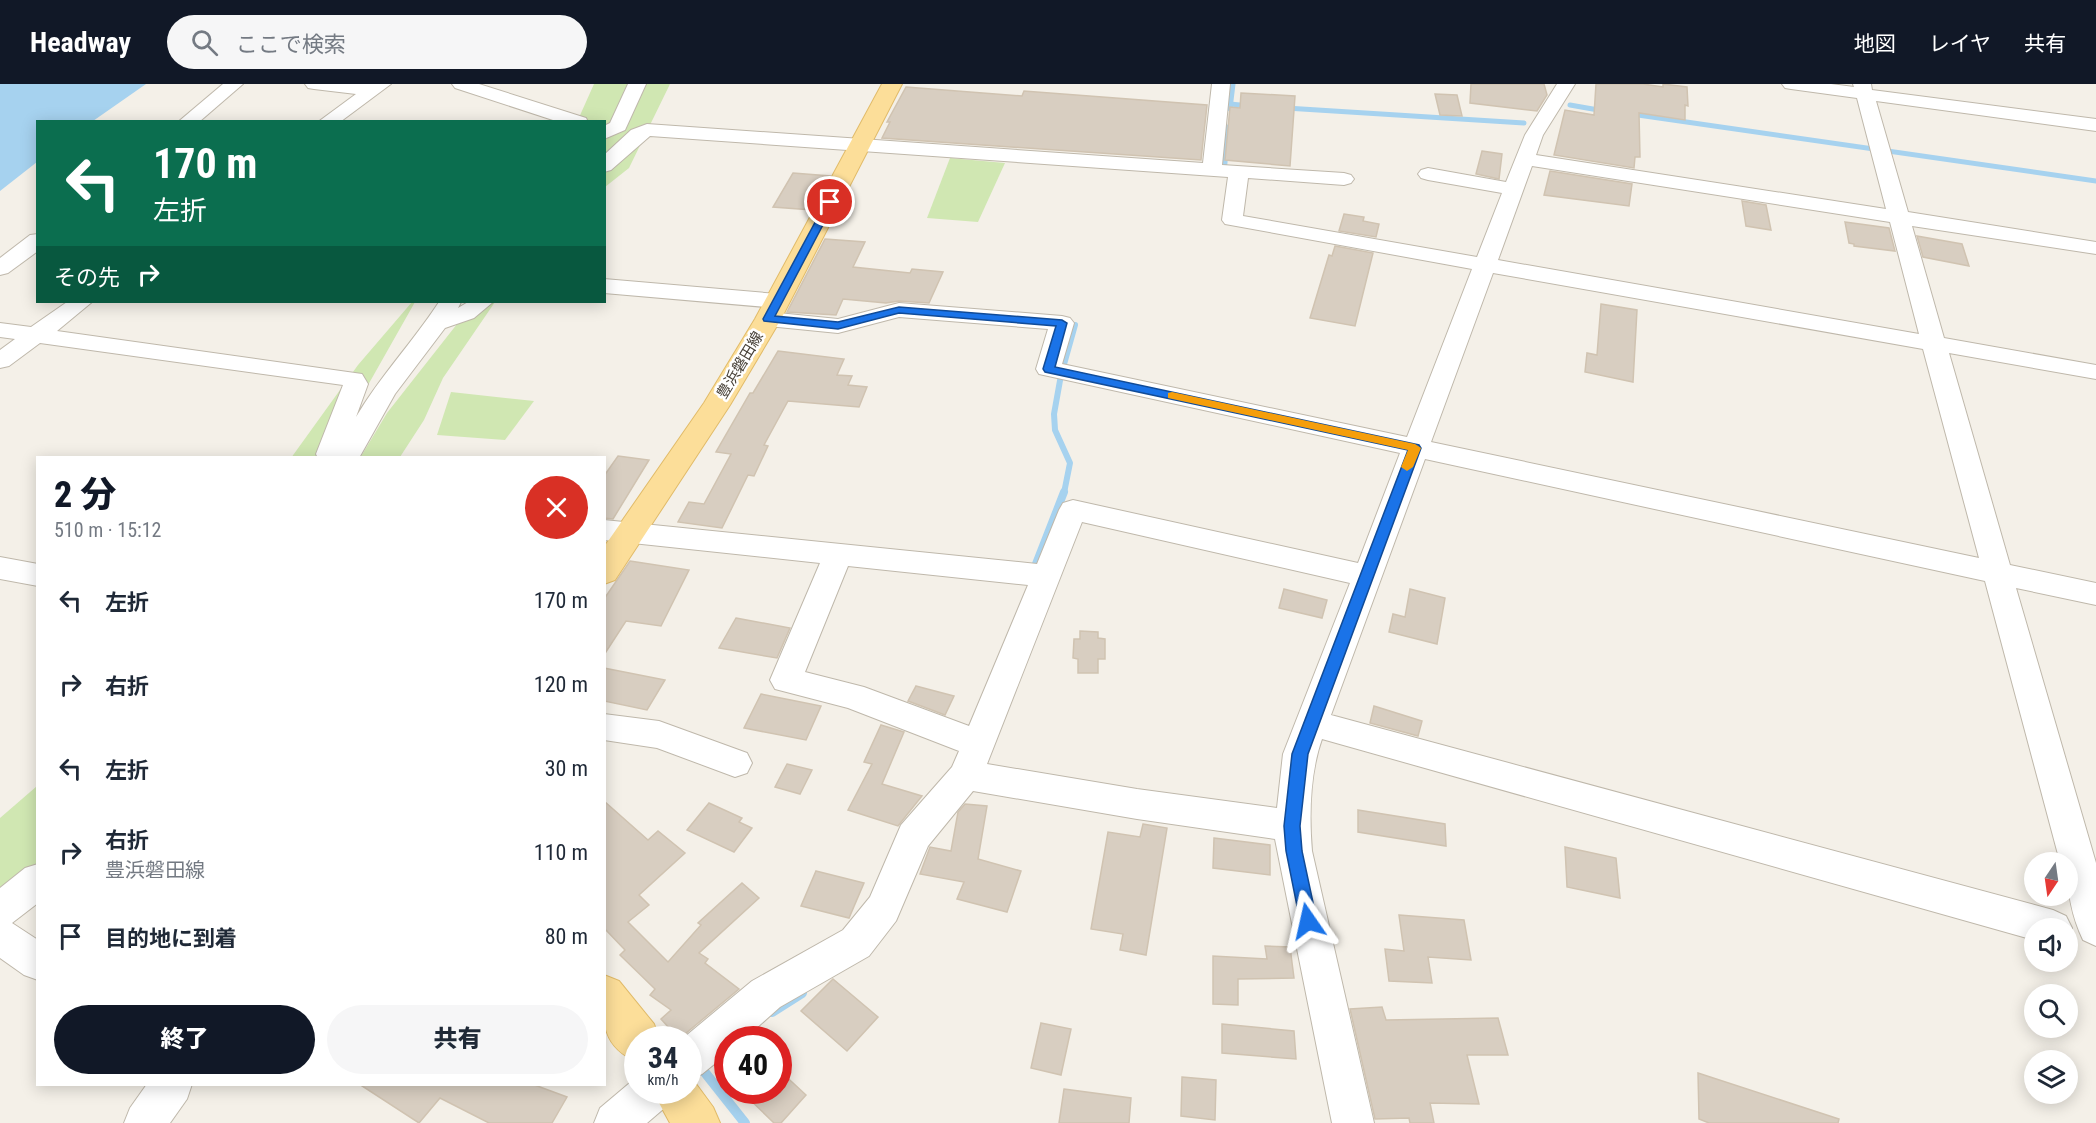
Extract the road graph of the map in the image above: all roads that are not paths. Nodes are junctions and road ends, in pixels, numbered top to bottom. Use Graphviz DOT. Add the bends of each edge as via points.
graph roads {
  1 [pos="234,84"];
  2 [pos="314,84"];
  3 [pos="461,84"];
  4 [pos="637,84"];
  5 [pos="892,84"];
  6 [pos="1221,84"];
  7 [pos="1566,84"];
  8 [pos="1791,84"];
  9 [pos="376,87"];
  10 [pos="1863,89"];
  11 [pos="189,120"];
  12 [pos="330,120"];
  13 [pos="573,120"];
  14 [pos="2096,125"];
  15 [pos="606,132"];
  16 [pos="862,143"];
  17 [pos="1525,159"];
  18 [pos="606,164"];
  19 [pos="1226,170"];
  20 [pos="1428,174"];
  21 [pos="1344,179"];
  22 [pos="1514,189"];
  23 [pos="1899,219"];
  24 [pos="36,241"];
  25 [pos="2096,248"];
  26 [pos="1485,264"];
  27 [pos="0,268"];
  28 [pos="606,286"];
  29 [pos="80,303"];
  30 [pos="449,303"];
  31 [pos="481,303"];
  32 [pos="772,310"];
  33 [pos="437,322"];
  34 [pos="0,330"];
  35 [pos="35,334"];
  36 [pos="1934,344"];
  37 [pos="0,361"];
  38 [pos="2096,372"];
  39 [pos="1415,448"];
  40 [pos="331,456"];
  41 [pos="346,456"];
  42 [pos="617,532"];
  43 [pos="838,554"];
  44 [pos="606,566"];
  45 [pos="0,568"];
  46 [pos="1998,573"];
  47 [pos="1035,574"];
  48 [pos="36,575"];
  49 [pos="1366,576"];
  50 [pos="2096,594"];
  51 [pos="1311,723"];
  52 [pos="606,726"];
  53 [pos="972,759"];
  54 [pos="735,763"];
  55 [pos="1292,826"];
  56 [pos="36,882"];
  57 [pos="36,907"];
  58 [pos="0,910"];
  59 [pos="2024,920"];
  60 [pos="2096,928"];
  61 [pos="0,935"];
  62 [pos="2078,935"];
  63 [pos="2096,940"];
  64 [pos="36,961"];
  65 [pos="606,999"];
  66 [pos="627,1026"];
  67 [pos="702,1048"];
  68 [pos="171,1086"];
  69 [pos="637,1104"];
  70 [pos="684,1104"];
  71 [pos="1349,1120"];
  72 [pos="145,1123"];
  73 [pos="615,1123"];
  74 [pos="697,1123"];
  1 -- 11 [label="street"];
  2 -- 9 [label="street"];
  3 -- 13 [label="street"];
  4 -- 15 [label="street" via="618,126"];
  5 -- 16 [label="main road, 豊浜磐田線"];
  6 -- 19 [label="street"];
  7 -- 17 [label="street" via="1534,135"];
  8 -- 10 [label="street"];
  9 -- 12 [label="street"];
  10 -- 14 [label="street"];
  10 -- 23 [label="street"];
  16 -- 18 [label="street" via="647,130"];
  16 -- 19 [label="street"];
  16 -- 32 [label="main road, 豊浜磐田線"];
  17 -- 22 [label="street"];
  17 -- 23 [label="street"];
  19 -- 21 [label="street"];
  19 -- 26 [label="street" via="1233,220"];
  20 -- 22 [label="street"];
  22 -- 26 [label="street"];
  23 -- 25 [label="street"];
  23 -- 36 [label="street"];
  24 -- 27 [label="street"];
  26 -- 36 [label="street"];
  26 -- 39 [label="street"];
  28 -- 32 [label="street"];
  29 -- 35 [label="street"];
  30 -- 33 [label="street"];
  31 -- 33 [label="street" via="466,313"];
  32 -- 39 [label="street" via="838,326 899,310 1062,323 1048,369"];
  32 -- 42 [label="main road, 豊浜磐田線" via="716,405"];
  33 -- 41 [label="street" via="384,391"];
  34 -- 35 [label="street"];
  35 -- 37 [label="street"];
  35 -- 40 [label="street" via="353,380 356,384"];
  36 -- 38 [label="street"];
  36 -- 46 [label="street"];
  39 -- 46 [label="street"];
  39 -- 49 [label="street"];
  42 -- 43 [label="street"];
  42 -- 44 [label="main road, 豊浜磐田線"];
  43 -- 47 [label="street"];
  43 -- 53 [label="street" via="786,681 853,696"];
  45 -- 48 [label="street"];
  46 -- 50 [label="street"];
  46 -- 60 [label="street"];
  47 -- 49 [label="street" via="1073,510"];
  47 -- 53 [label="street"];
  49 -- 51 [label="street"];
  51 -- 55 [label="street" via="1300,754"];
  51 -- 59 [label="street"];
  52 -- 54 [label="street" via="659,735"];
  53 -- 55 [label="street" via="1137,804"];
  53 -- 67 [label="street" via="914,836 883,909 856,943 766,994"];
  55 -- 71 [label="street"];
  56 -- 58 [label="street"];
  57 -- 61 [label="street"];
  61 -- 64 [label="street"];
  62 -- 63 [label="street"];
  65 -- 66 [label="main road"];
  68 -- 72 [label="street"];
  69 -- 73 [label="street"];
  70 -- 74 [label="main road"];
}
